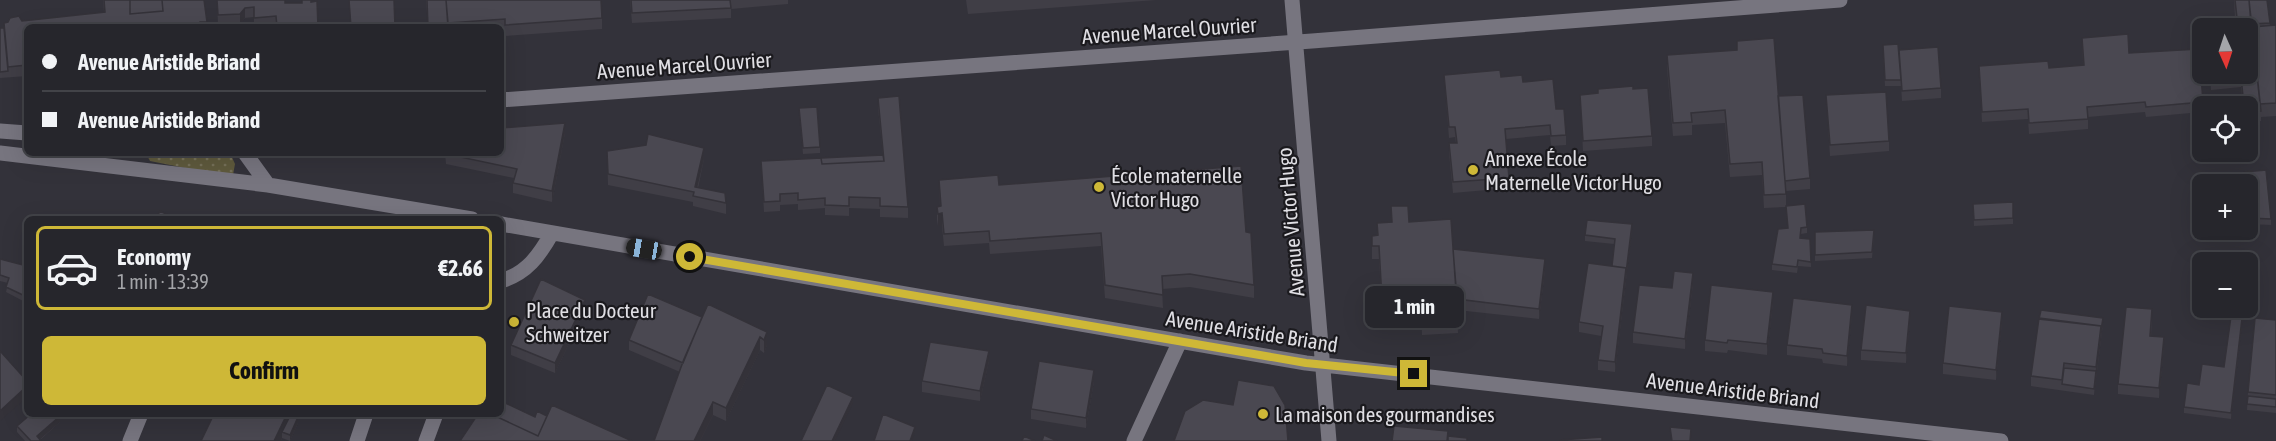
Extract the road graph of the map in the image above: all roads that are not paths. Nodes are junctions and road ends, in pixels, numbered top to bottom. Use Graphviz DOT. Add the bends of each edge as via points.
graph roads {
  1 [pos="1292,0"];
  2 [pos="1840,0"];
  3 [pos="1295,42"];
  4 [pos="504,100"];
  5 [pos="0,131"];
  6 [pos="24,133"];
  7 [pos="0,153"];
  8 [pos="24,156"];
  9 [pos="25,156"];
  10 [pos="247,156"];
  11 [pos="268,185"];
  12 [pos="426,215"];
  13 [pos="504,224"];
  14 [pos="552,232"];
  15 [pos="504,280"];
  16 [pos="1180,341"];
  17 [pos="1324,364"];
  18 [pos="140,417"];
  19 [pos="365,417"];
  20 [pos="435,417"];
  21 [pos="130,441"];
  22 [pos="357,441"];
  23 [pos="426,441"];
  24 [pos="1134,441"];
  25 [pos="1329,441"];
  26 [pos="2001,441"];
  1 -- 3 [label="street, Avenue Victor Hugo"];
  2 -- 3 [label="street, Avenue Marcel Ouvrier"];
  3 -- 4 [label="street, Avenue Marcel Ouvrier"];
  3 -- 17 [label="street, Avenue Victor Hugo"];
  5 -- 6 [label="street"];
  7 -- 8 [label="street"];
  9 -- 11 [label="street"];
  10 -- 11 [label="street"];
  11 -- 12 [label="street"];
  13 -- 14 [label="street, Avenue Aristide Briand"];
  14 -- 15 [label="street" via="540,255 524,272"];
  14 -- 16 [label="street, Avenue Aristide Briand"];
  16 -- 17 [label="street, Avenue Aristide Briand"];
  16 -- 24 [label="street"];
  17 -- 25 [label="street, Avenue Victor Hugo"];
  17 -- 26 [label="street, Avenue Aristide Briand"];
  18 -- 21 [label="street"];
  19 -- 22 [label="street"];
  20 -- 23 [label="street"];
}
